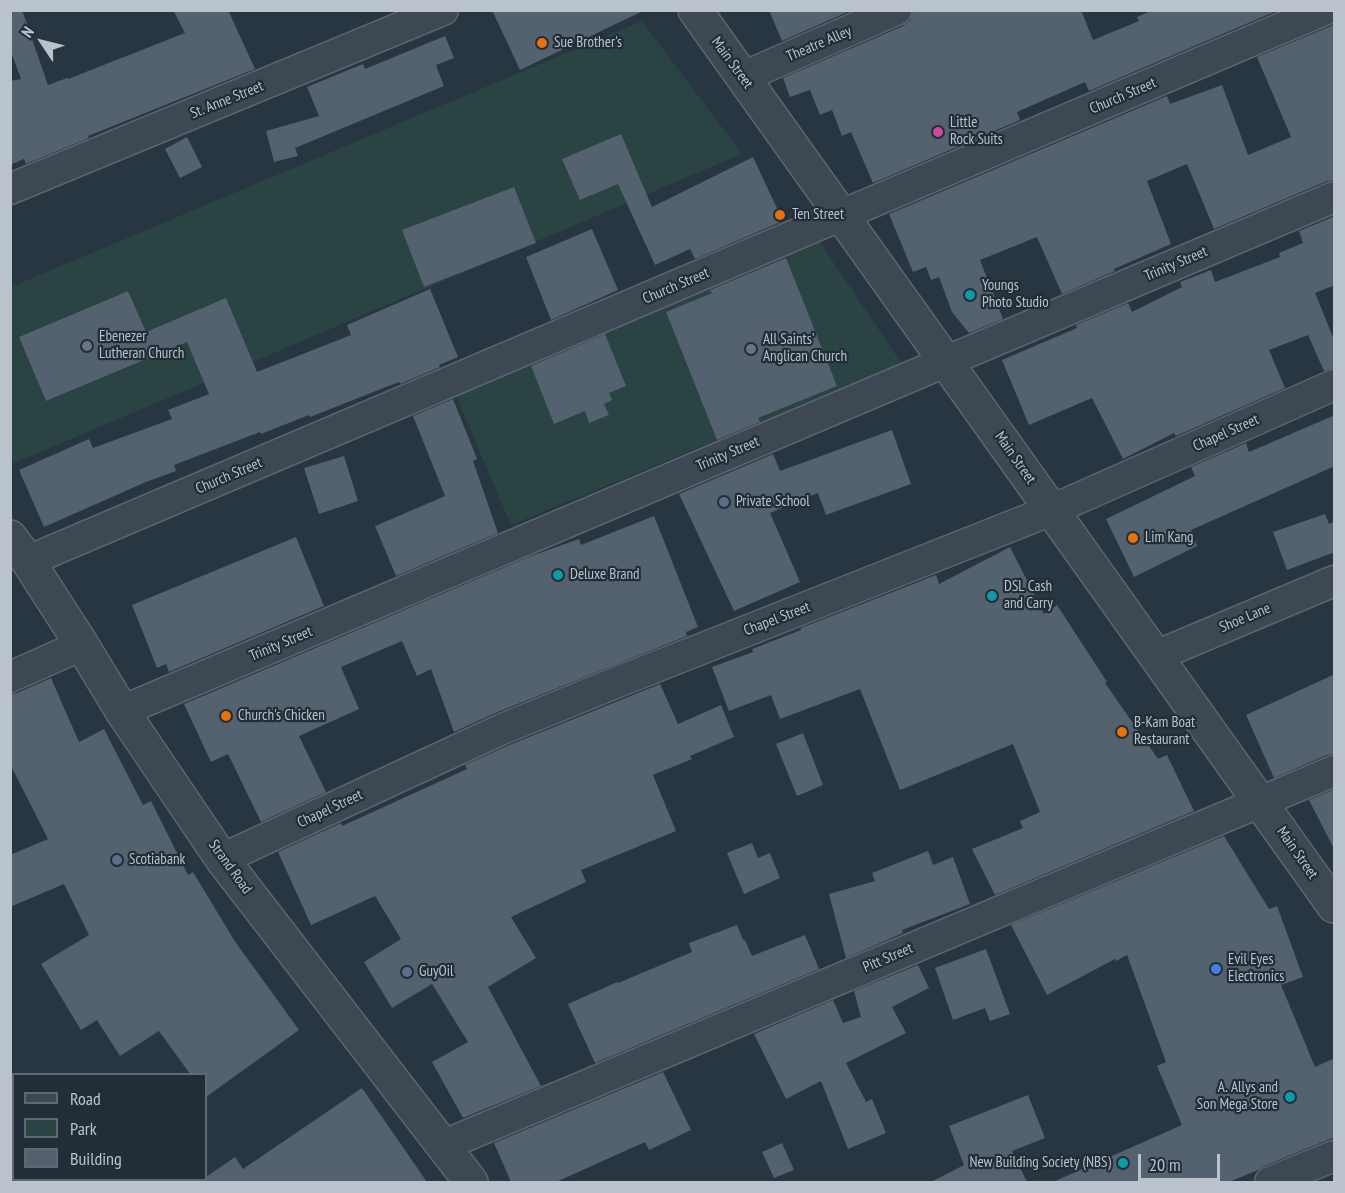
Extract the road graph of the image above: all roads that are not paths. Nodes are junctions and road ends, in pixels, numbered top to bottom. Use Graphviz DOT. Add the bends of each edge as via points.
graph roads {
  1 [pos="443,10"];
  2 [pos="695,10"];
  3 [pos="896,10"];
  4 [pos="1324,10"];
  5 [pos="743,77"];
  6 [pos="10,189"];
  7 [pos="1335,197"];
  8 [pos="841,215"];
  9 [pos="946,361"];
  10 [pos="1335,385"];
  11 [pos="1052,510"];
  12 [pos="19,549"];
  13 [pos="1335,581"];
  14 [pos="82,645"];
  15 [pos="1156,656"];
  16 [pos="10,677"];
  17 [pos="122,711"];
  18 [pos="1335,771"];
  19 [pos="1260,802"];
  20 [pos="222,859"];
  21 [pos="1335,906"];
  22 [pos="442,1146"];
  23 [pos="1335,1156"];
  24 [pos="471,1182"];
  25 [pos="1270,1182"];
  1 -- 6 [label="street, St. Anne Street"];
  2 -- 5 [label="street, Main Street"];
  3 -- 5 [label="street, Theatre Alley"];
  4 -- 8 [label="street, Church Street"];
  5 -- 8 [label="street, Main Street"];
  7 -- 9 [label="street, Trinity Street"];
  8 -- 9 [label="street, Main Street"];
  8 -- 12 [label="street, Church Street"];
  9 -- 11 [label="street, Main Street"];
  9 -- 17 [label="street, Trinity Street"];
  10 -- 11 [label="street, Chapel Street"];
  11 -- 15 [label="street, Main Street"];
  11 -- 20 [label="street, Chapel Street" via="500,730"];
  12 -- 14 [label="street, Strand Road"];
  13 -- 15 [label="street, Shoe Lane"];
  14 -- 16 [label="street"];
  14 -- 17 [label="street, Strand Road"];
  15 -- 19 [label="street, Main Street"];
  17 -- 20 [label="street, Strand Road"];
  18 -- 19 [label="street, Pitt Street"];
  19 -- 21 [label="street, Main Street"];
  19 -- 22 [label="street, Pitt Street"];
  20 -- 22 [label="street, Strand Road"];
  22 -- 24 [label="street, Strand Road"];
  23 -- 25 [label="street"];
}
